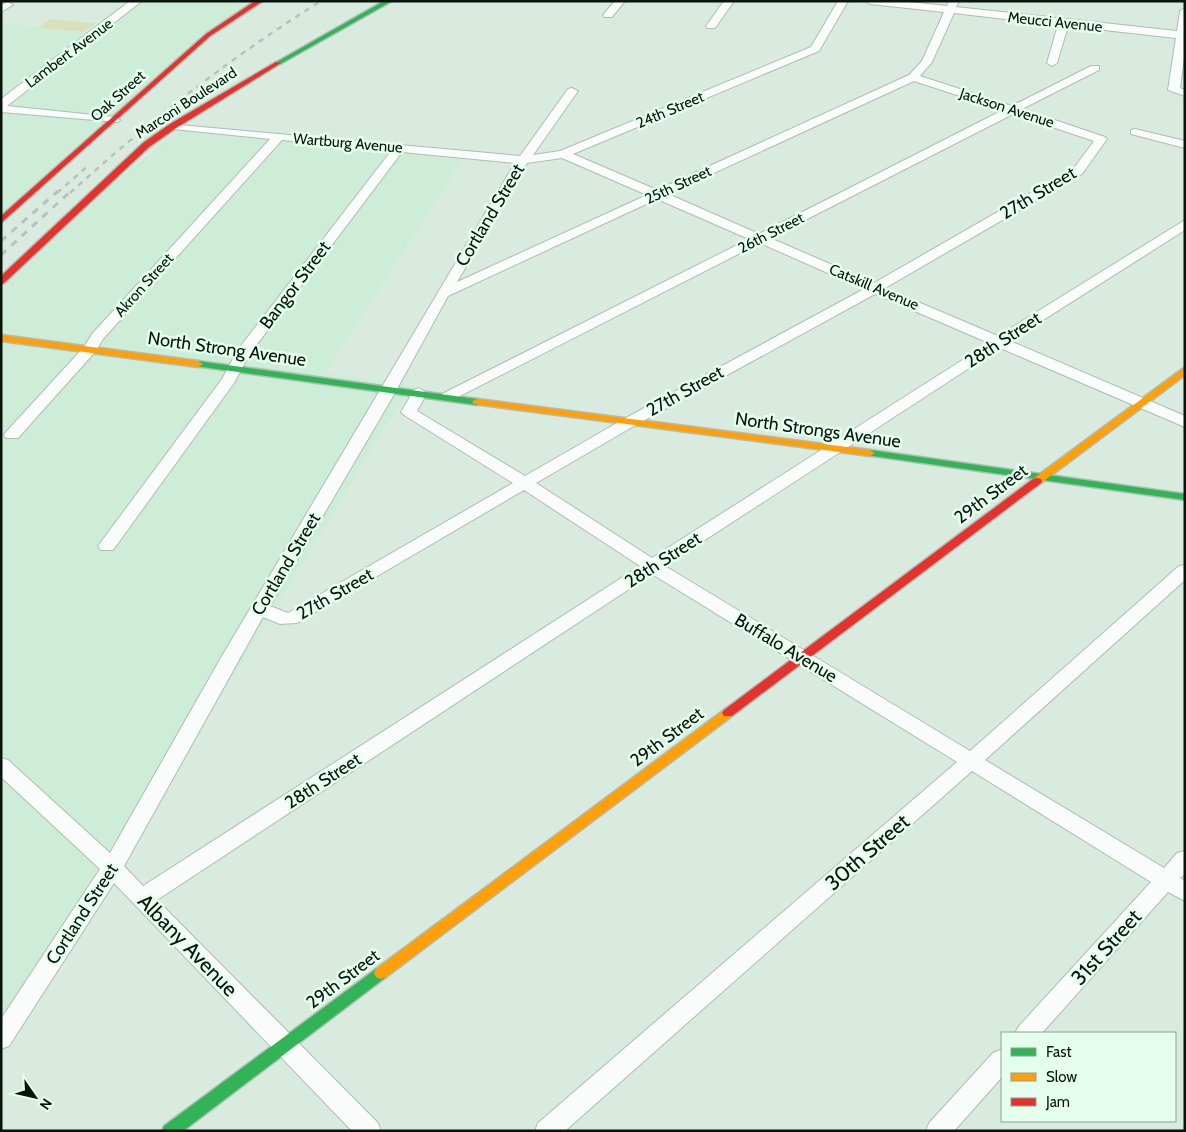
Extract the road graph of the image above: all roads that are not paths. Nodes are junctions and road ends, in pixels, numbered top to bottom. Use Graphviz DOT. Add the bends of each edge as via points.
graph roads {
  1 [pos="137,1"];
  2 [pos="260,1"];
  3 [pos="388,1"];
  4 [pos="620,1"];
  5 [pos="729,1"];
  6 [pos="843,1"];
  7 [pos="870,1"];
  8 [pos="952,6"];
  9 [pos="1185,10"];
  10 [pos="608,15"];
  11 [pos="1064,23"];
  12 [pos="711,26"];
  13 [pos="1181,36"];
  14 [pos="1052,63"];
  15 [pos="1182,66"];
  16 [pos="1095,68"];
  17 [pos="913,77"];
  18 [pos="572,91"];
  19 [pos="1179,92"];
  20 [pos="1,107"];
  21 [pos="1012,110"];
  22 [pos="114,120"];
  23 [pos="173,126"];
  24 [pos="1135,132"];
  25 [pos="278,136"];
  26 [pos="1101,139"];
  27 [pos="1185,145"];
  28 [pos="399,148"];
  29 [pos="563,154"];
  30 [pos="523,160"];
  31 [pos="659,194"];
  32 [pos="1,221"];
  33 [pos="1185,224"];
  34 [pos="761,238"];
  35 [pos="1,281"];
  36 [pos="875,288"];
  37 [pos="443,293"];
  38 [pos="1,338"];
  39 [pos="1001,342"];
  40 [pos="90,349"];
  41 [pos="234,368"];
  42 [pos="1185,370"];
  43 [pos="389,389"];
  44 [pos="419,393"];
  45 [pos="447,397"];
  46 [pos="1141,403"];
  47 [pos="1185,422"];
  48 [pos="628,423"];
  49 [pos="12,435"];
  50 [pos="833,448"];
  51 [pos="1040,479"];
  52 [pos="526,484"];
  53 [pos="1185,497"];
  54 [pos="107,546"];
  55 [pos="654,567"];
  56 [pos="1185,570"];
  57 [pos="266,612"];
  58 [pos="802,657"];
  59 [pos="972,760"];
  60 [pos="1,765"];
  61 [pos="1185,860"];
  62 [pos="112,868"];
  63 [pos="1176,886"];
  64 [pos="142,898"];
  65 [pos="1028,1032"];
  66 [pos="1,1039"];
  67 [pos="285,1044"];
  68 [pos="1001,1061"];
  69 [pos="170,1131"];
  70 [pos="369,1131"];
  71 [pos="547,1131"];
  72 [pos="938,1131"];
  1 -- 20 [label="street, Lambert Avenue"];
  2 -- 22 [label="street, Oak Street" via="208,35"];
  3 -- 23 [label="street, Marconi Boulevard"];
  4 -- 10 [label="street"];
  5 -- 12 [label="street"];
  6 -- 29 [label="street, 24th Street" via="815,50"];
  7 -- 8 [label="street, Meucci Avenue"];
  8 -- 11 [label="street, Meucci Avenue"];
  8 -- 17 [label="street" via="927,62"];
  9 -- 13 [label="street"];
  11 -- 13 [label="street, Meucci Avenue"];
  11 -- 14 [label="street"];
  13 -- 15 [label="street"];
  15 -- 19 [label="street"];
  16 -- 21 [label="street, 26th Street"];
  17 -- 21 [label="street, Jackson Avenue"];
  17 -- 31 [label="street, 25th Street"];
  18 -- 30 [label="street, Cortland Street"];
  20 -- 22 [label="street"];
  21 -- 26 [label="street, Jackson Avenue"];
  21 -- 34 [label="street, 26th Street"];
  22 -- 32 [label="street, Oak Street"];
  23 -- 25 [label="street, Wartburg Avenue"];
  23 -- 35 [label="street, Marconi Boulevard" via="140,150"];
  24 -- 27 [label="street"];
  25 -- 28 [label="street, Wartburg Avenue"];
  25 -- 40 [label="street, Akron Street" via="97,337"];
  26 -- 36 [label="street, 27th Street" via="1078,171"];
  28 -- 30 [label="street, Wartburg Avenue"];
  28 -- 41 [label="street, Bangor Street"];
  29 -- 30 [label="street, 24th Street"];
  29 -- 31 [label="street, Catskill Avenue"];
  30 -- 37 [label="street, Cortland Street"];
  31 -- 34 [label="street, Catskill Avenue"];
  31 -- 37 [label="street, 25th Street"];
  33 -- 39 [label="street, 28th Street"];
  34 -- 36 [label="street, Catskill Avenue"];
  34 -- 45 [label="street, 26th Street"];
  36 -- 39 [label="street, Catskill Avenue"];
  36 -- 48 [label="street, 27th Street"];
  37 -- 43 [label="street, Cortland Street"];
  38 -- 40 [label="street, North Strong Avenue"];
  39 -- 46 [label="street, Catskill Avenue"];
  39 -- 50 [label="street, 28th Street"];
  40 -- 41 [label="street, North Strong Avenue"];
  40 -- 49 [label="street, Akron Street"];
  41 -- 43 [label="street, North Strong Avenue"];
  41 -- 54 [label="street, Bangor Street" via="229,380"];
  42 -- 46 [label="street, 29th Street"];
  43 -- 44 [label="street, North Strong Avenue"];
  43 -- 57 [label="street, Cortland Street"];
  44 -- 45 [label="street, North Strong Avenue"];
  44 -- 52 [label="street, Buffalo Avenue" via="409,412"];
  45 -- 48 [label="street, North Strongs Avenue"];
  46 -- 47 [label="street, Catskill Avenue"];
  46 -- 51 [label="street, 29th Street"];
  48 -- 50 [label="street, North Strongs Avenue"];
  48 -- 52 [label="street, 27th Street"];
  50 -- 51 [label="street, North Strongs Avenue"];
  50 -- 55 [label="street, 28th Street"];
  51 -- 53 [label="street, North Strongs Avenue"];
  51 -- 58 [label="street, 29th Street"];
  52 -- 55 [label="street, Buffalo Avenue"];
  52 -- 57 [label="street, 27th Street" via="291,619"];
  55 -- 58 [label="street, Buffalo Avenue"];
  55 -- 64 [label="street, 28th Street"];
  56 -- 59 [label="street, 30th Street"];
  57 -- 62 [label="street, Cortland Street"];
  58 -- 59 [label="street, Buffalo Avenue"];
  58 -- 67 [label="street, 29th Street"];
  59 -- 63 [label="street, Buffalo Avenue"];
  59 -- 71 [label="street, 30th Street"];
  60 -- 62 [label="street, Albany Avenue"];
  61 -- 63 [label="street, 31st Street"];
  62 -- 64 [label="street, Albany Avenue"];
  62 -- 66 [label="street, Cortland Street"];
  63 -- 65 [label="street, 31st Street"];
  64 -- 67 [label="street, Albany Avenue"];
  67 -- 69 [label="street, 29th Street"];
  67 -- 70 [label="street, Albany Avenue"];
  68 -- 72 [label="street"];
}
